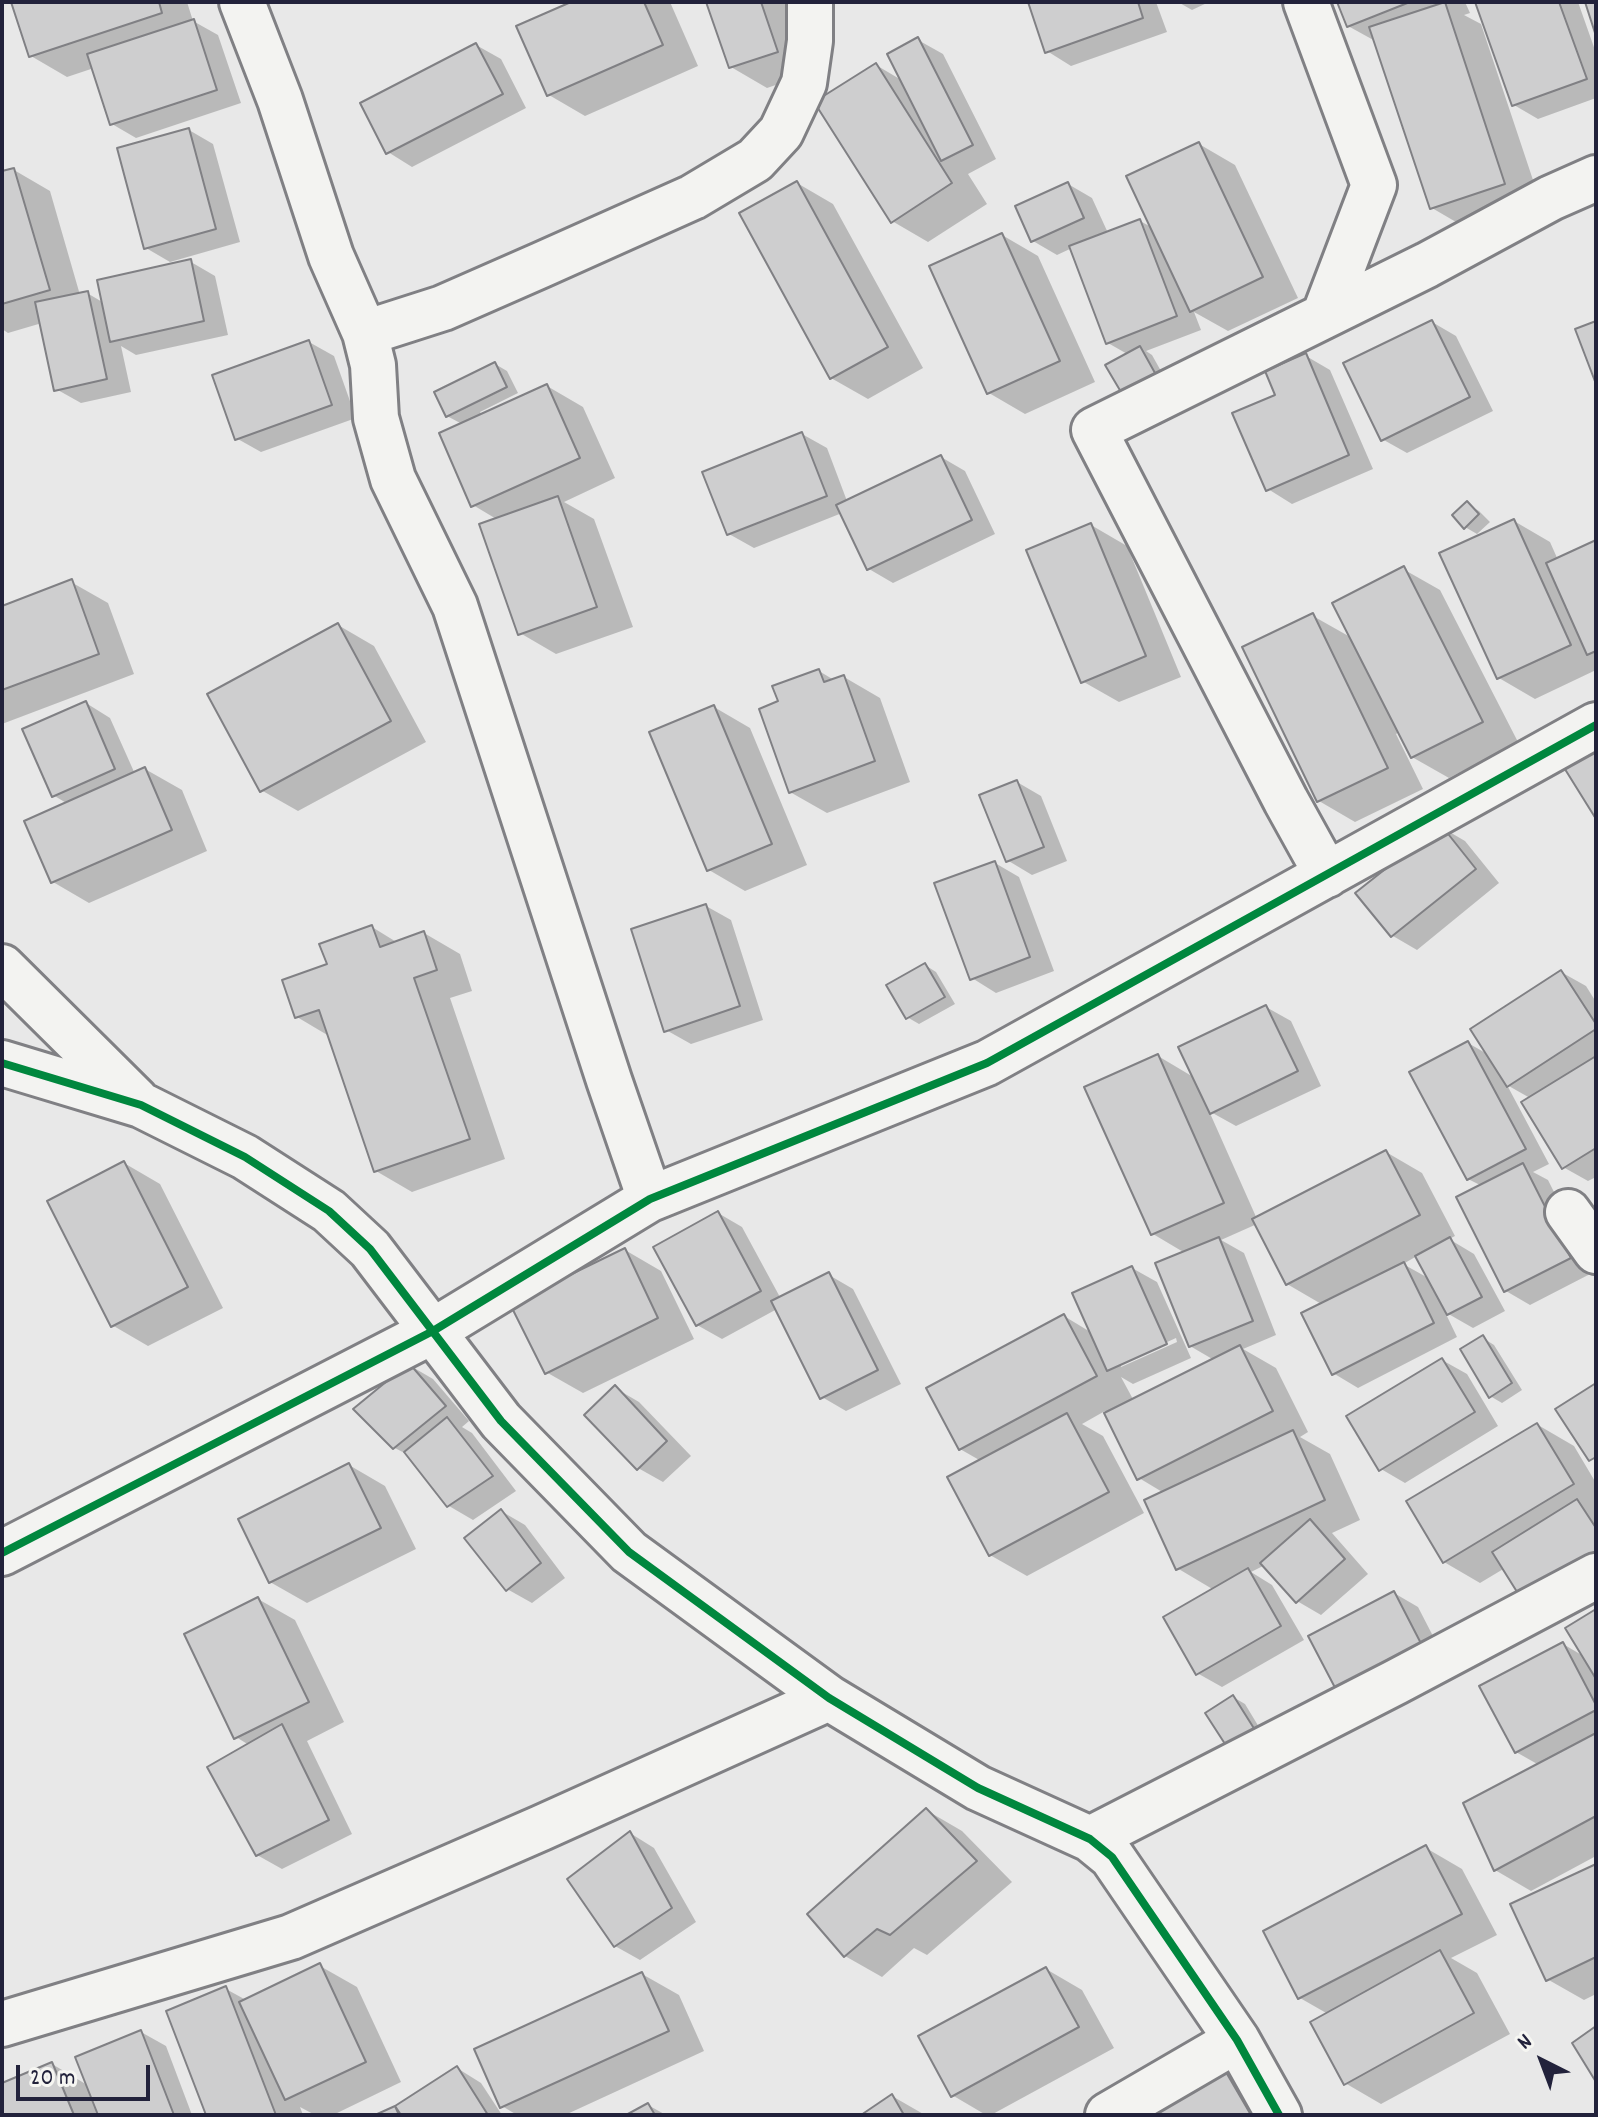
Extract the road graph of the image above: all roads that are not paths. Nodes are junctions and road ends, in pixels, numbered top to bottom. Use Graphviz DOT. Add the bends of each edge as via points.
graph roads {
  1 [pos="242,2"];
  2 [pos="810,2"];
  3 [pos="1306,2"];
  4 [pos="1596,178"];
  5 [pos="1324,316"];
  6 [pos="365,333"];
  7 [pos="1596,725"];
  8 [pos="1327,875"];
  9 [pos="2,967"];
  10 [pos="2,1063"];
  11 [pos="141,1105"];
  12 [pos="650,1199"];
  13 [pos="1568,1212"];
  14 [pos="1596,1251"];
  15 [pos="433,1331"];
  16 [pos="2,1553"];
  17 [pos="1596,1576"];
  18 [pos="829,1698"];
  19 [pos="1090,1839"];
  20 [pos="2,2024"];
  21 [pos="1237,2040"];
  22 [pos="1108,2115"];
  23 [pos="1279,2115"];
  1 -- 6 [label="street" via="331,256"];
  2 -- 6 [label="street" via="804,83 781,132 755,160 693,197 527,272 443,308"];
  3 -- 5 [label="street" via="1374,185"];
  4 -- 5 [label="street"];
  5 -- 8 [label="street" via="1094,430"];
  6 -- 12 [label="street" via="376,418 393,479 455,606"];
  7 -- 8 [label="street"];
  8 -- 12 [label="street" via="987,1063"];
  9 -- 11 [label="street"];
  10 -- 11 [label="street"];
  11 -- 15 [label="street" via="245,1157 329,1211 370,1249"];
  12 -- 15 [label="street"];
  13 -- 14 [label="street"];
  15 -- 16 [label="street"];
  15 -- 18 [label="street" via="501,1421 629,1552"];
  17 -- 19 [label="street"];
  18 -- 19 [label="street" via="978,1788"];
  18 -- 20 [label="street" via="291,1937"];
  19 -- 21 [label="street" via="1112,1857"];
  21 -- 22 [label="street"];
  21 -- 23 [label="street"];
}
